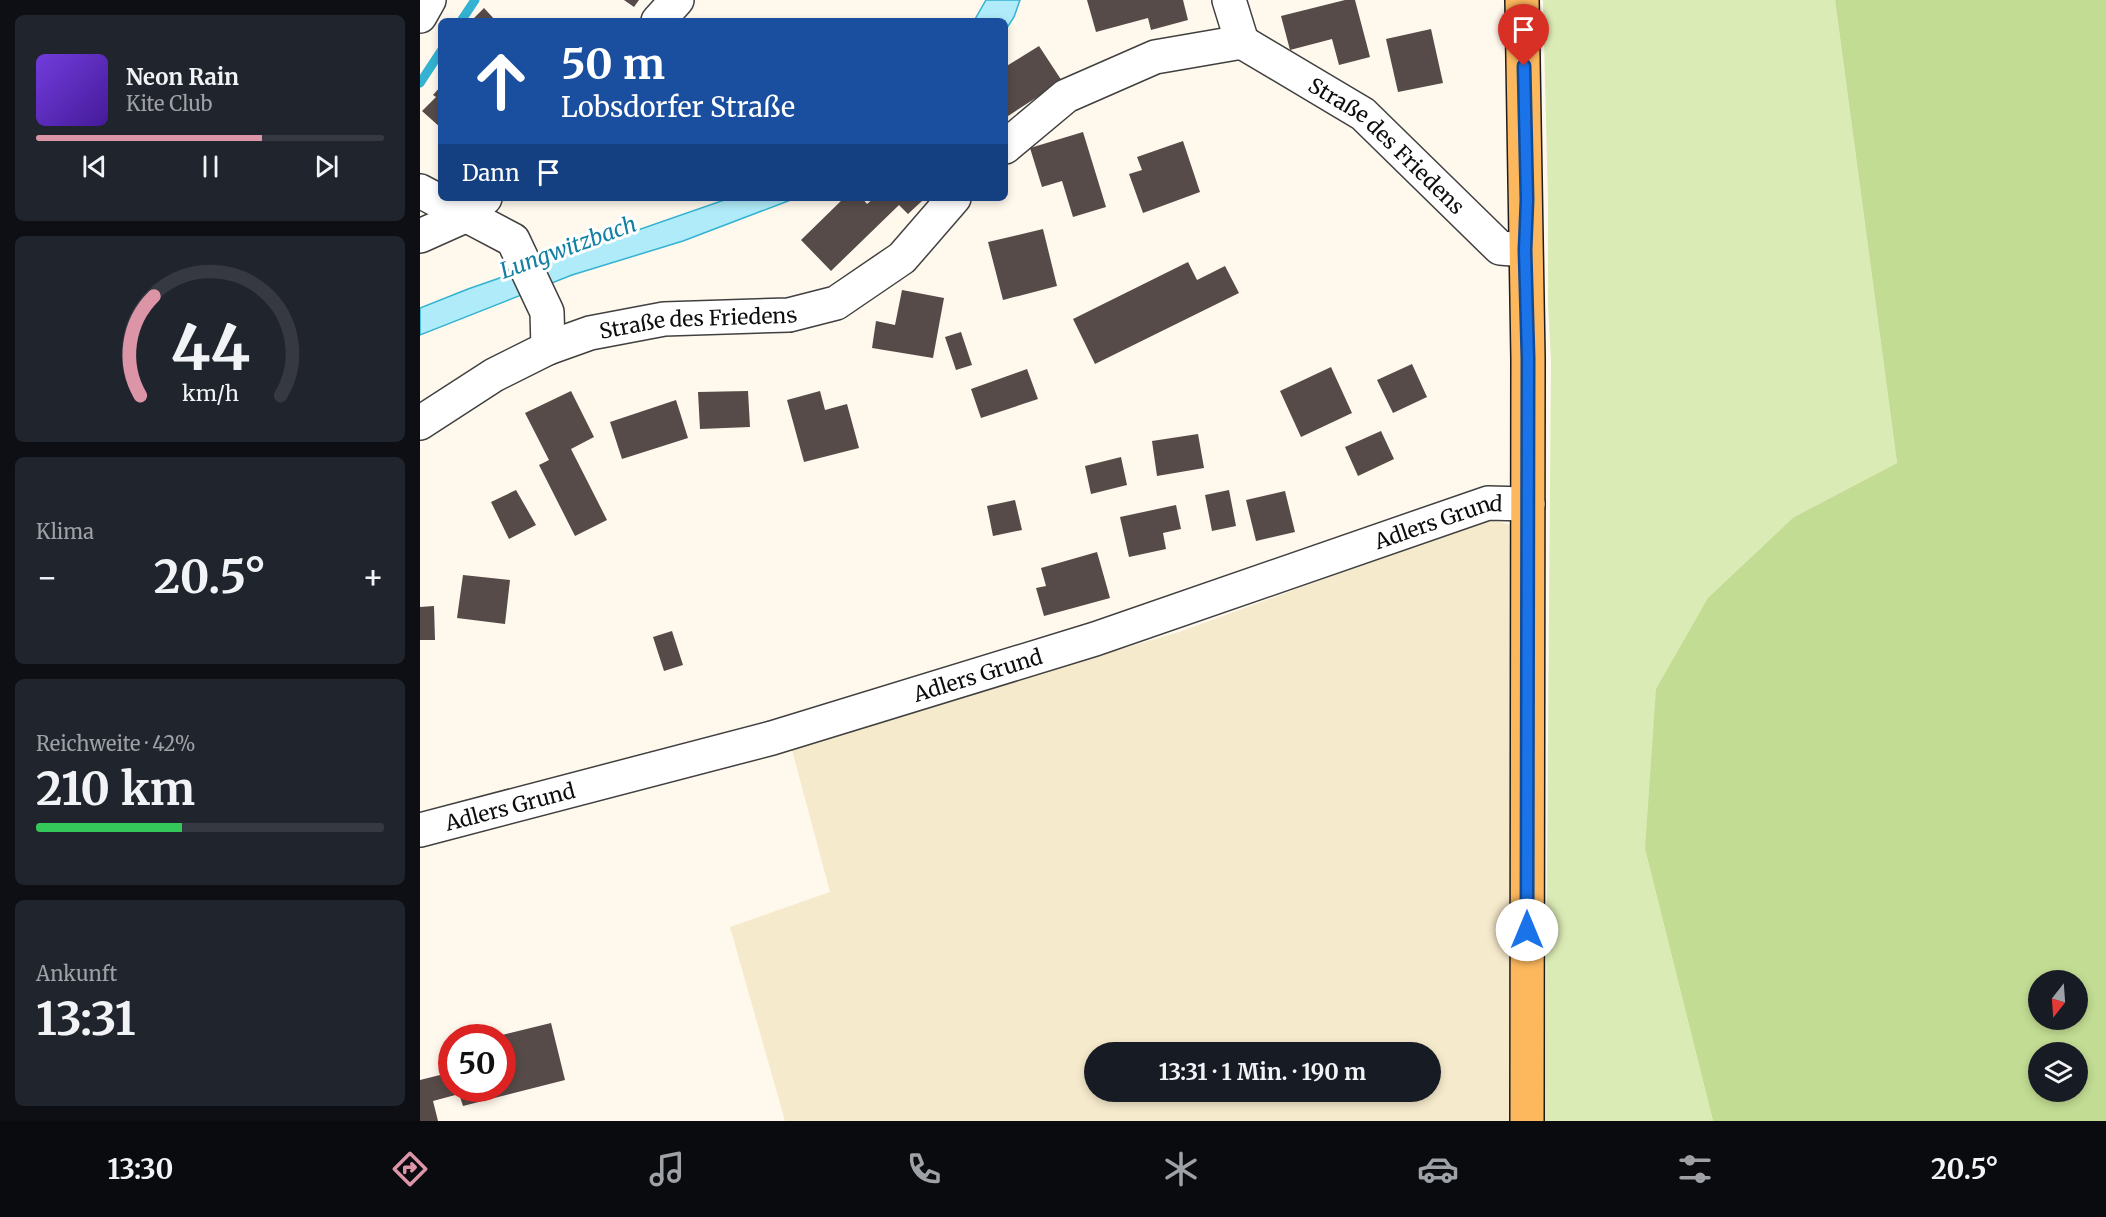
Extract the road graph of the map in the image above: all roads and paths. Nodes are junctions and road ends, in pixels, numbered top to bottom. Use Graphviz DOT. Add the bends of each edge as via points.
graph roads {
  1 [pos="429,0"];
  2 [pos="677,0"];
  3 [pos="1229,0"];
  4 [pos="1522,0"];
  5 [pos="420,16"];
  6 [pos="661,18"];
  7 [pos="1242,42"];
  8 [pos="1008,144"];
  9 [pos="420,191"];
  10 [pos="438,196"];
  11 [pos="457,201"];
  12 [pos="951,201"];
  13 [pos="476,206"];
  14 [pos="420,236"];
  15 [pos="1525,250"];
  16 [pos="548,348"];
  17 [pos="420,423"];
  18 [pos="1528,504"];
  19 [pos="420,830"];
  20 [pos="1527,1121"];
  1 -- 5 [label="street"];
  2 -- 6 [label="street"];
  3 -- 7 [label="street"];
  4 -- 15 [label="main road"];
  7 -- 8 [label="street" via="1155,57 1066,96"];
  7 -- 15 [label="street, Straße des Friedens" via="1363,114 1500,248"];
  9 -- 10 [label="street"];
  11 -- 13 [label="street"];
  12 -- 16 [label="street, Straße des Friedens" via="902,258 836,303 789,315 664,319 590,333"];
  13 -- 14 [label="street"];
  13 -- 16 [label="street" via="513,240 547,312"];
  15 -- 18 [label="main road"];
  16 -- 17 [label="street, Straße des Friedens" via="494,375"];
  18 -- 19 [label="street, Adlers Grund" via="1488,503 1095,639 784,735"];
  18 -- 20 [label="main road"];
}
